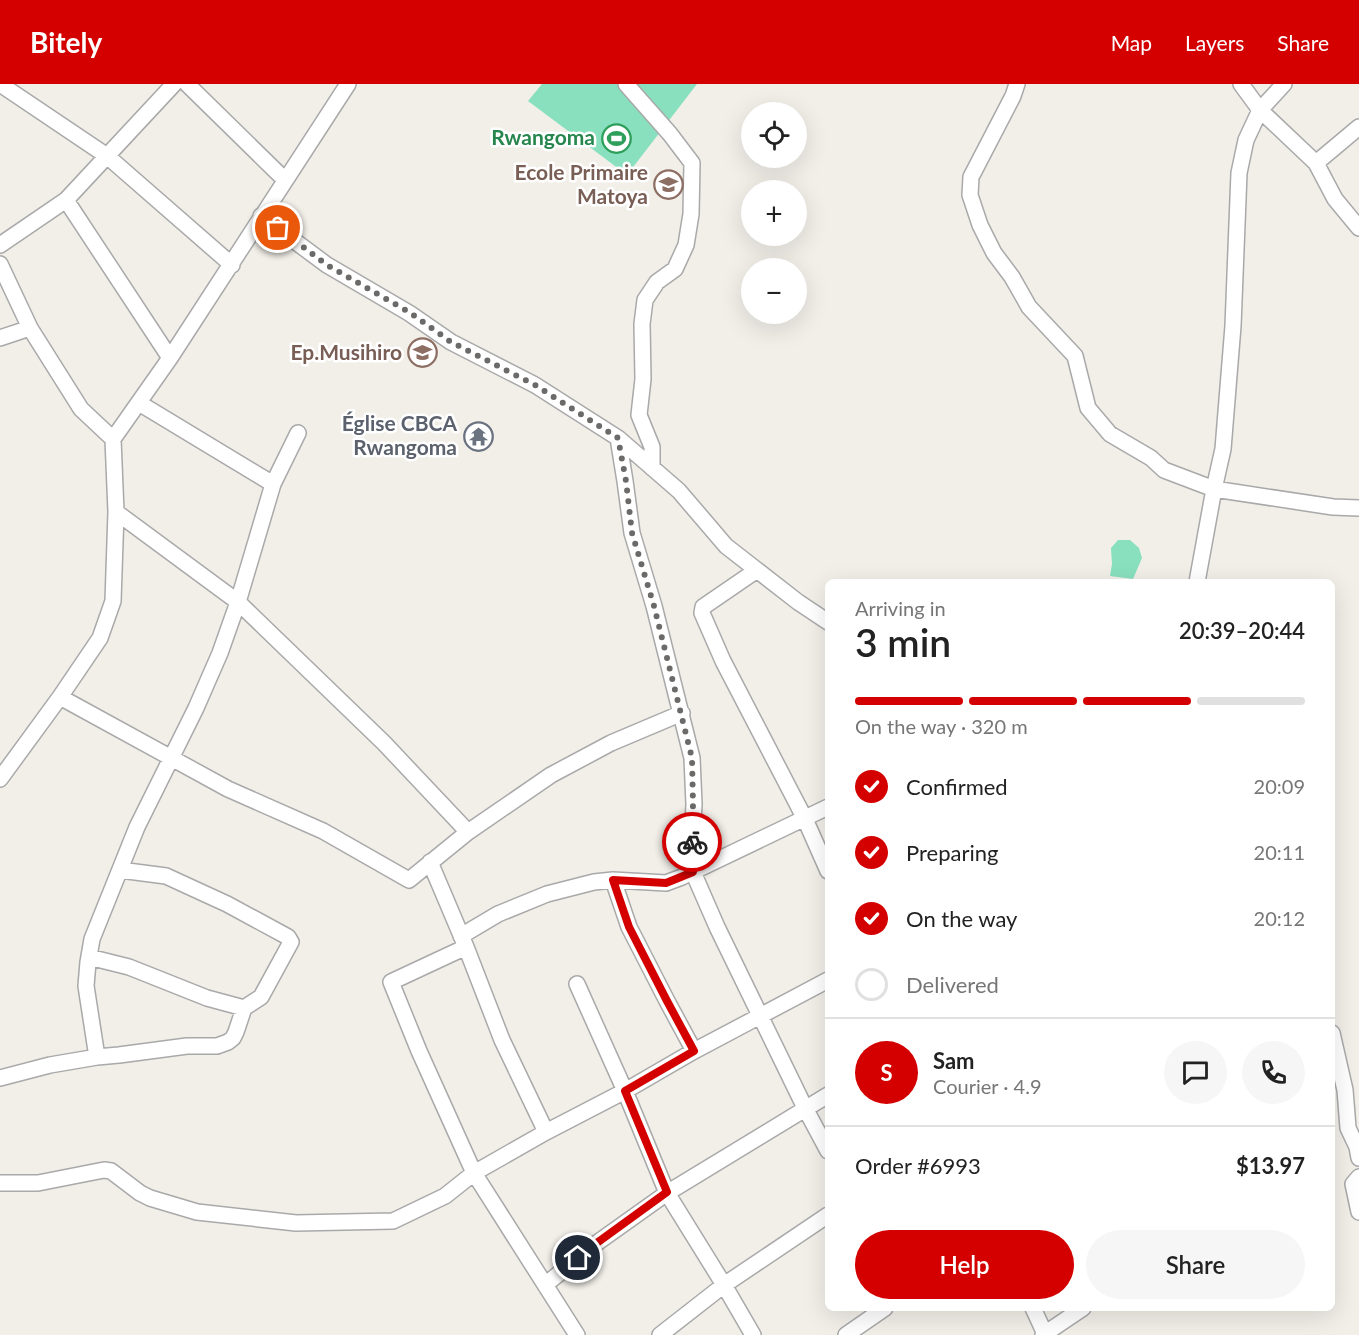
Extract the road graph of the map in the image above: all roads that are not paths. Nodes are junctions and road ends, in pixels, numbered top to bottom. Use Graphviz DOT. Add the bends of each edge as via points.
graph roads {
  1 [pos="0,84"];
  2 [pos="174,84"];
  3 [pos="188,84"];
  4 [pos="626,84"];
  5 [pos="1017,84"];
  6 [pos="1242,84"];
  7 [pos="1284,84"];
  8 [pos="345,85"];
  9 [pos="1260,110"];
  10 [pos="1359,127"];
  11 [pos="107,156"];
  12 [pos="1316,163"];
  13 [pos="285,180"];
  14 [pos="66,200"];
  15 [pos="261,216"];
  16 [pos="1359,228"];
  17 [pos="0,245"];
  18 [pos="0,264"];
  19 [pos="232,265"];
  20 [pos="30,328"];
  21 [pos="0,338"];
  22 [pos="170,358"];
  23 [pos="139,403"];
  24 [pos="298,433"];
  25 [pos="618,438"];
  26 [pos="113,439"];
  27 [pos="652,468"];
  28 [pos="273,484"];
  29 [pos="1214,489"];
  30 [pos="1359,508"];
  31 [pos="116,512"];
  32 [pos="757,570"];
  33 [pos="1198,579"];
  34 [pos="238,602"];
  35 [pos="825,620"];
  36 [pos="60,697"];
  37 [pos="682,713"];
  38 [pos="171,757"];
  39 [pos="0,779"];
  40 [pos="825,809"];
  41 [pos="805,819"];
  42 [pos="468,832"];
  43 [pos="430,862"];
  44 [pos="825,865"];
  45 [pos="120,870"];
  46 [pos="693,872"];
  47 [pos="613,880"];
  48 [pos="464,941"];
  49 [pos="89,957"];
  50 [pos="825,982"];
  51 [pos="577,984"];
  52 [pos="244,1008"];
  53 [pos="761,1016"];
  54 [pos="1335,1047"];
  55 [pos="694,1051"];
  56 [pos="97,1057"];
  57 [pos="0,1078"];
  58 [pos="625,1091"];
  59 [pos="825,1097"];
  60 [pos="806,1108"];
  61 [pos="546,1132"];
  62 [pos="825,1145"];
  63 [pos="1359,1158"];
  64 [pos="474,1173"];
  65 [pos="1359,1177"];
  66 [pos="0,1183"];
  67 [pos="667,1192"];
  68 [pos="1359,1212"];
  69 [pos="825,1217"];
  70 [pos="545,1285"];
  71 [pos="724,1285"];
  72 [pos="881,1311"];
  73 [pos="1034,1311"];
  74 [pos="1078,1311"];
  75 [pos="574,1334"];
  76 [pos="1044,1334"];
  77 [pos="660,1335"];
  78 [pos="753,1335"];
  79 [pos="846,1335"];
  1 -- 11 [label="street"];
  2 -- 11 [label="street"];
  3 -- 13 [label="street"];
  4 -- 27 [label="street" via="692,163 687,245 675,269 657,282 645,300 639,415 652,447"];
  5 -- 29 [label="street" via="971,177 970,195 980,225 1029,307 1075,356 1088,408 1110,434 1144,453 1164,470"];
  6 -- 9 [label="street"];
  7 -- 9 [label="street"];
  8 -- 13 [label="street"];
  9 -- 12 [label="street"];
  9 -- 29 [label="street" via="1246,140 1239,173 1228,403"];
  10 -- 12 [label="street"];
  11 -- 14 [label="street"];
  11 -- 19 [label="street"];
  12 -- 16 [label="street" via="1335,199"];
  13 -- 15 [label="street"];
  14 -- 17 [label="street"];
  14 -- 22 [label="street"];
  15 -- 19 [label="street"];
  15 -- 25 [label="street" via="327,265 409,312 451,342 535,385"];
  18 -- 20 [label="street"];
  19 -- 22 [label="street"];
  20 -- 21 [label="street"];
  20 -- 26 [label="street" via="81,409"];
  22 -- 23 [label="street"];
  23 -- 26 [label="street"];
  23 -- 28 [label="street"];
  24 -- 28 [label="street"];
  25 -- 27 [label="street"];
  25 -- 37 [label="street" via="632,533"];
  26 -- 31 [label="street"];
  27 -- 32 [label="street" via="679,491 726,546"];
  28 -- 34 [label="street"];
  29 -- 30 [label="street"];
  29 -- 33 [label="street"];
  31 -- 34 [label="street"];
  31 -- 36 [label="street" via="113,601 100,638"];
  32 -- 35 [label="street"];
  32 -- 41 [label="street" via="703,607 702,613"];
  34 -- 38 [label="street" via="220,653"];
  34 -- 42 [label="street" via="384,743"];
  36 -- 38 [label="street"];
  36 -- 39 [label="street"];
  37 -- 42 [label="street" via="611,743 551,775"];
  37 -- 46 [label="street" via="692,758"];
  38 -- 43 [label="street" via="228,789 323,831 409,880"];
  38 -- 45 [label="street"];
  40 -- 41 [label="street"];
  41 -- 44 [label="street"];
  41 -- 46 [label="street"];
  42 -- 43 [label="street"];
  43 -- 48 [label="street"];
  45 -- 49 [label="street" via="92,939"];
  45 -- 52 [label="street" via="166,876 288,937 291,942 261,997"];
  46 -- 47 [label="street" via="666,883"];
  46 -- 53 [label="street"];
  47 -- 48 [label="street" via="547,894 498,914"];
  47 -- 55 [label="street" via="629,927"];
  48 -- 61 [label="street" via="502,1040"];
  48 -- 64 [label="street" via="390,982"];
  49 -- 52 [label="street" via="129,967 207,998"];
  49 -- 56 [label="street" via="87,986"];
  50 -- 53 [label="street"];
  51 -- 58 [label="street"];
  52 -- 56 [label="street" via="233,1038 217,1046"];
  53 -- 55 [label="street"];
  53 -- 60 [label="street"];
  54 -- 63 [label="street" via="1345,1090 1348,1128"];
  55 -- 58 [label="street"];
  56 -- 57 [label="street"];
  58 -- 61 [label="street"];
  58 -- 67 [label="street"];
  59 -- 60 [label="street"];
  60 -- 62 [label="street"];
  60 -- 67 [label="street"];
  61 -- 64 [label="street"];
  64 -- 66 [label="street" via="445,1196 393,1221 381,1222 296,1222 197,1212 150,1198 111,1170 38,1183"];
  64 -- 70 [label="street"];
  65 -- 68 [label="street" via="1353,1184"];
  67 -- 70 [label="street"];
  67 -- 71 [label="street"];
  69 -- 71 [label="street"];
  70 -- 75 [label="street"];
  71 -- 77 [label="street"];
  71 -- 78 [label="street"];
  72 -- 79 [label="street"];
  73 -- 76 [label="street"];
  74 -- 76 [label="street"];
}
